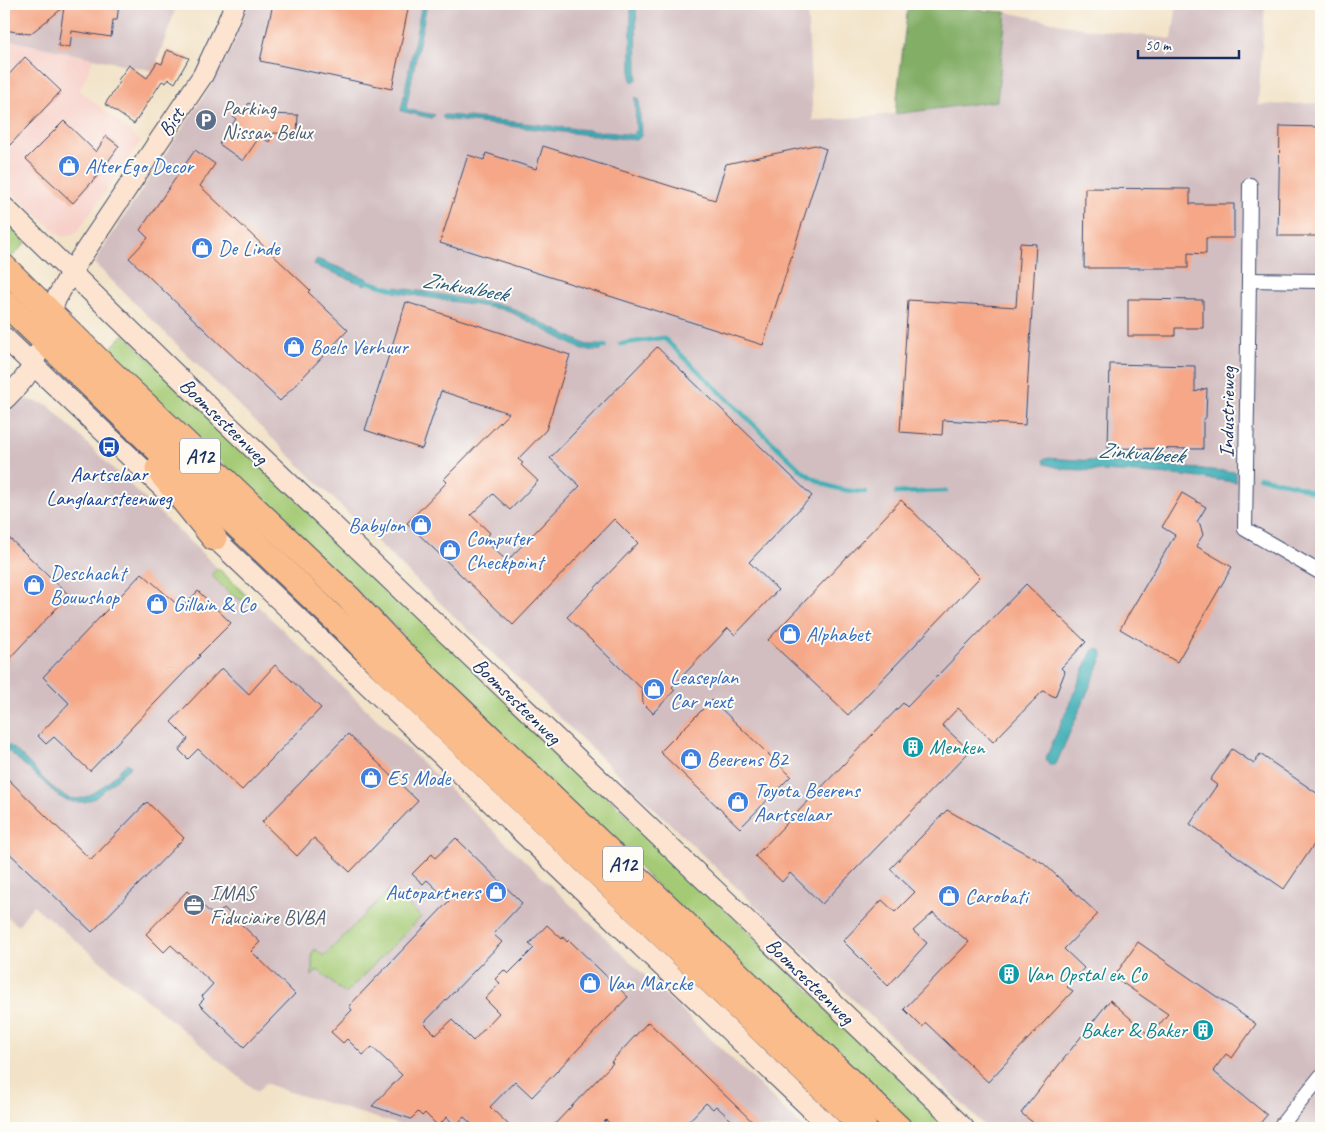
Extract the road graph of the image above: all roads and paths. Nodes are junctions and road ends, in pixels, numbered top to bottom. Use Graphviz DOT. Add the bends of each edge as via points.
graph roads {
  1 [pos="235,4"];
  2 [pos="1250,185"];
  3 [pos="4,207"];
  4 [pos="75,266"];
  5 [pos="4,268"];
  6 [pos="1249,280"];
  7 [pos="1321,282"];
  8 [pos="4,302"];
  9 [pos="50,313"];
  10 [pos="4,337"];
  11 [pos="42,339"];
  12 [pos="33,365"];
  13 [pos="4,400"];
  14 [pos="142,435"];
  15 [pos="214,538"];
  16 [pos="1321,574"];
  17 [pos="1321,1076"];
  18 [pos="831,1128"];
  19 [pos="864,1128"];
  20 [pos="898,1128"];
  21 [pos="964,1128"];
  22 [pos="1280,1128"];
  1 -- 4 [label="main road, Bist" via="203,74"];
  2 -- 6 [label="street"];
  3 -- 4 [label="main road, Boomsesteenweg"];
  4 -- 9 [label="main road, Bist"];
  4 -- 21 [label="main road, Boomsesteenweg" via="191,390"];
  5 -- 9 [label="highway, A12"];
  6 -- 7 [label="street"];
  6 -- 16 [label="street, Industrieweg" via="1246,529"];
  8 -- 11 [label="highway, A12"];
  9 -- 11 [label="main road, Bist"];
  9 -- 20 [label="highway, A12"];
  10 -- 12 [label="main road"];
  11 -- 12 [label="main road, Bist"];
  11 -- 14 [label="highway, A12"];
  12 -- 13 [label="main road, Bist"];
  12 -- 15 [label="main road"];
  14 -- 15 [label="highway" via="158,470"];
  14 -- 19 [label="highway, A12"];
  15 -- 18 [label="main road"];
  17 -- 22 [label="street"];
}
